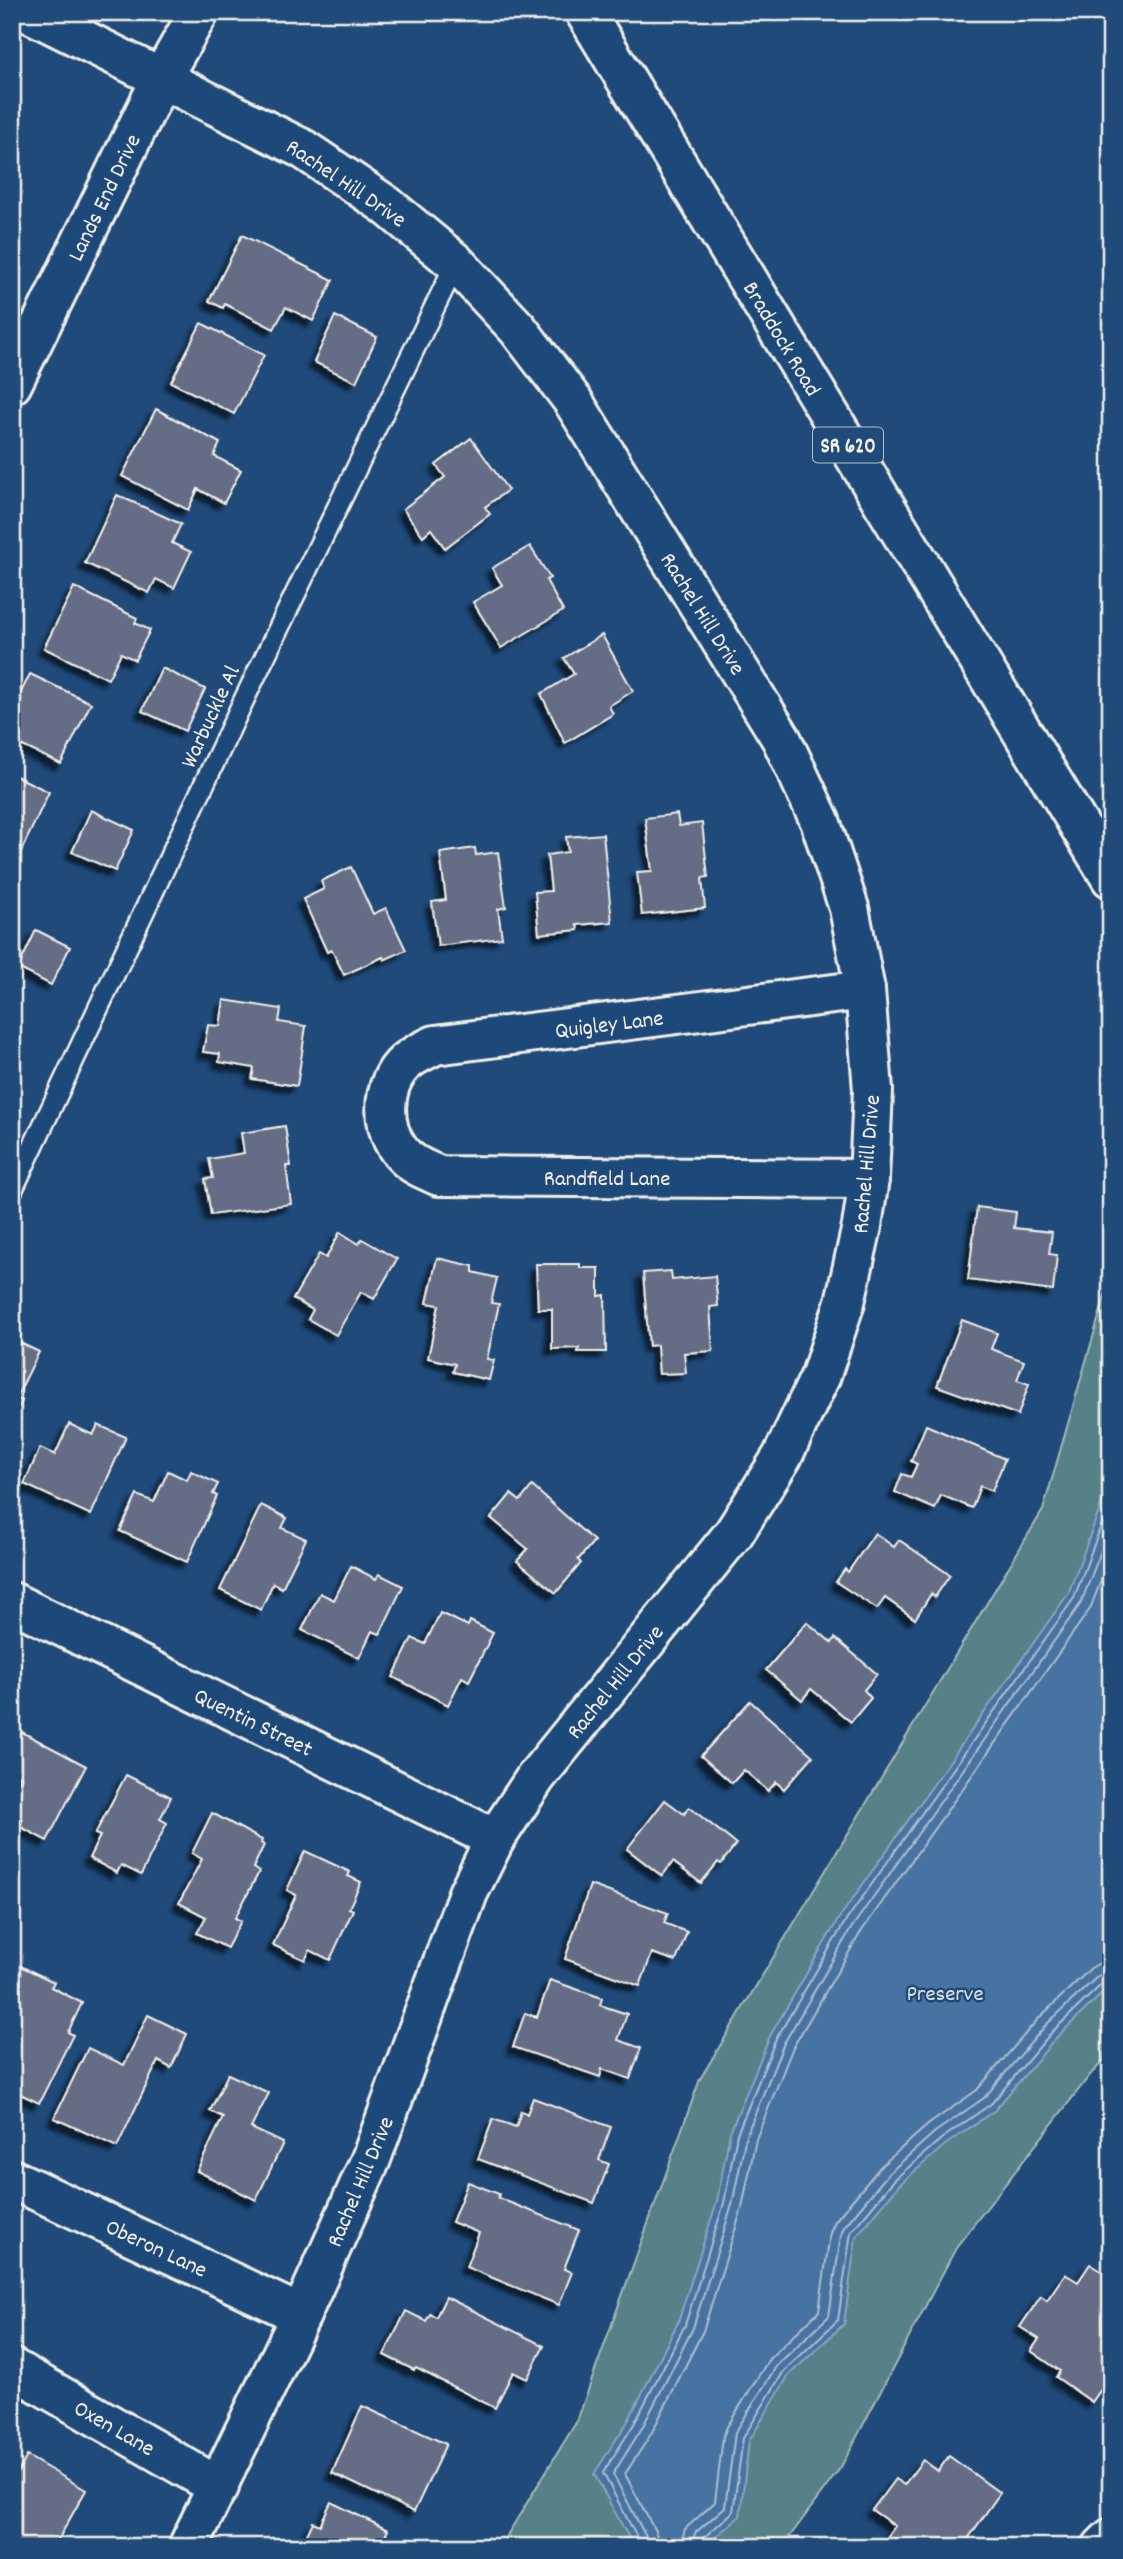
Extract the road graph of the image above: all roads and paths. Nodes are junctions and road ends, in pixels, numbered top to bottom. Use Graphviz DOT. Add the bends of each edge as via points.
graph roads {
  1 [pos="28,12"];
  2 [pos="199,12"];
  3 [pos="585,12"];
  4 [pos="162,77"];
  5 [pos="456,263"];
  6 [pos="12,384"];
  7 [pos="1111,878"];
  8 [pos="866,990"];
  9 [pos="386,1107"];
  10 [pos="869,1180"];
  11 [pos="12,1191"];
  12 [pos="12,1602"];
  13 [pos="495,1839"];
  14 [pos="12,2179"];
  15 [pos="301,2315"];
  16 [pos="12,2368"];
  17 [pos="219,2487"];
  18 [pos="1111,2538"];
  19 [pos="188,2547"];
  20 [pos="1102,2547"];
  1 -- 4 [label="street, Rachel Hill Drive"];
  2 -- 4 [label="street, Lands End Drive"];
  3 -- 7 [label="street, Braddock Road / SR 620"];
  4 -- 5 [label="street, Rachel Hill Drive" via="303,149 386,205"];
  4 -- 6 [label="street, Lands End Drive"];
  5 -- 8 [label="street, Rachel Hill Drive" via="518,329 573,401 781,738 824,834 849,908"];
  5 -- 11 [label="lane, Warbuckle Al"];
  8 -- 9 [label="street, Quigley Lane" via="435,1045 409,1059 393,1080"];
  8 -- 10 [label="street, Rachel Hill Drive" via="873,1090"];
  9 -- 10 [label="street, Randfield Lane" via="388,1129 399,1150 416,1166 439,1176"];
  10 -- 13 [label="street, Rachel Hill Drive" via="845,1301 821,1375 782,1457 734,1534 536,1777"];
  12 -- 13 [label="street, Quentin Street"];
  13 -- 15 [label="street, Rachel Hill Drive" via="468,1893 371,2159"];
  14 -- 15 [label="street, Oberon Lane"];
  15 -- 17 [label="street, Rachel Hill Drive"];
  16 -- 17 [label="street, Oxen Lane"];
  17 -- 19 [label="street, Rachel Hill Drive"];
  18 -- 20 [label="street"];
}
